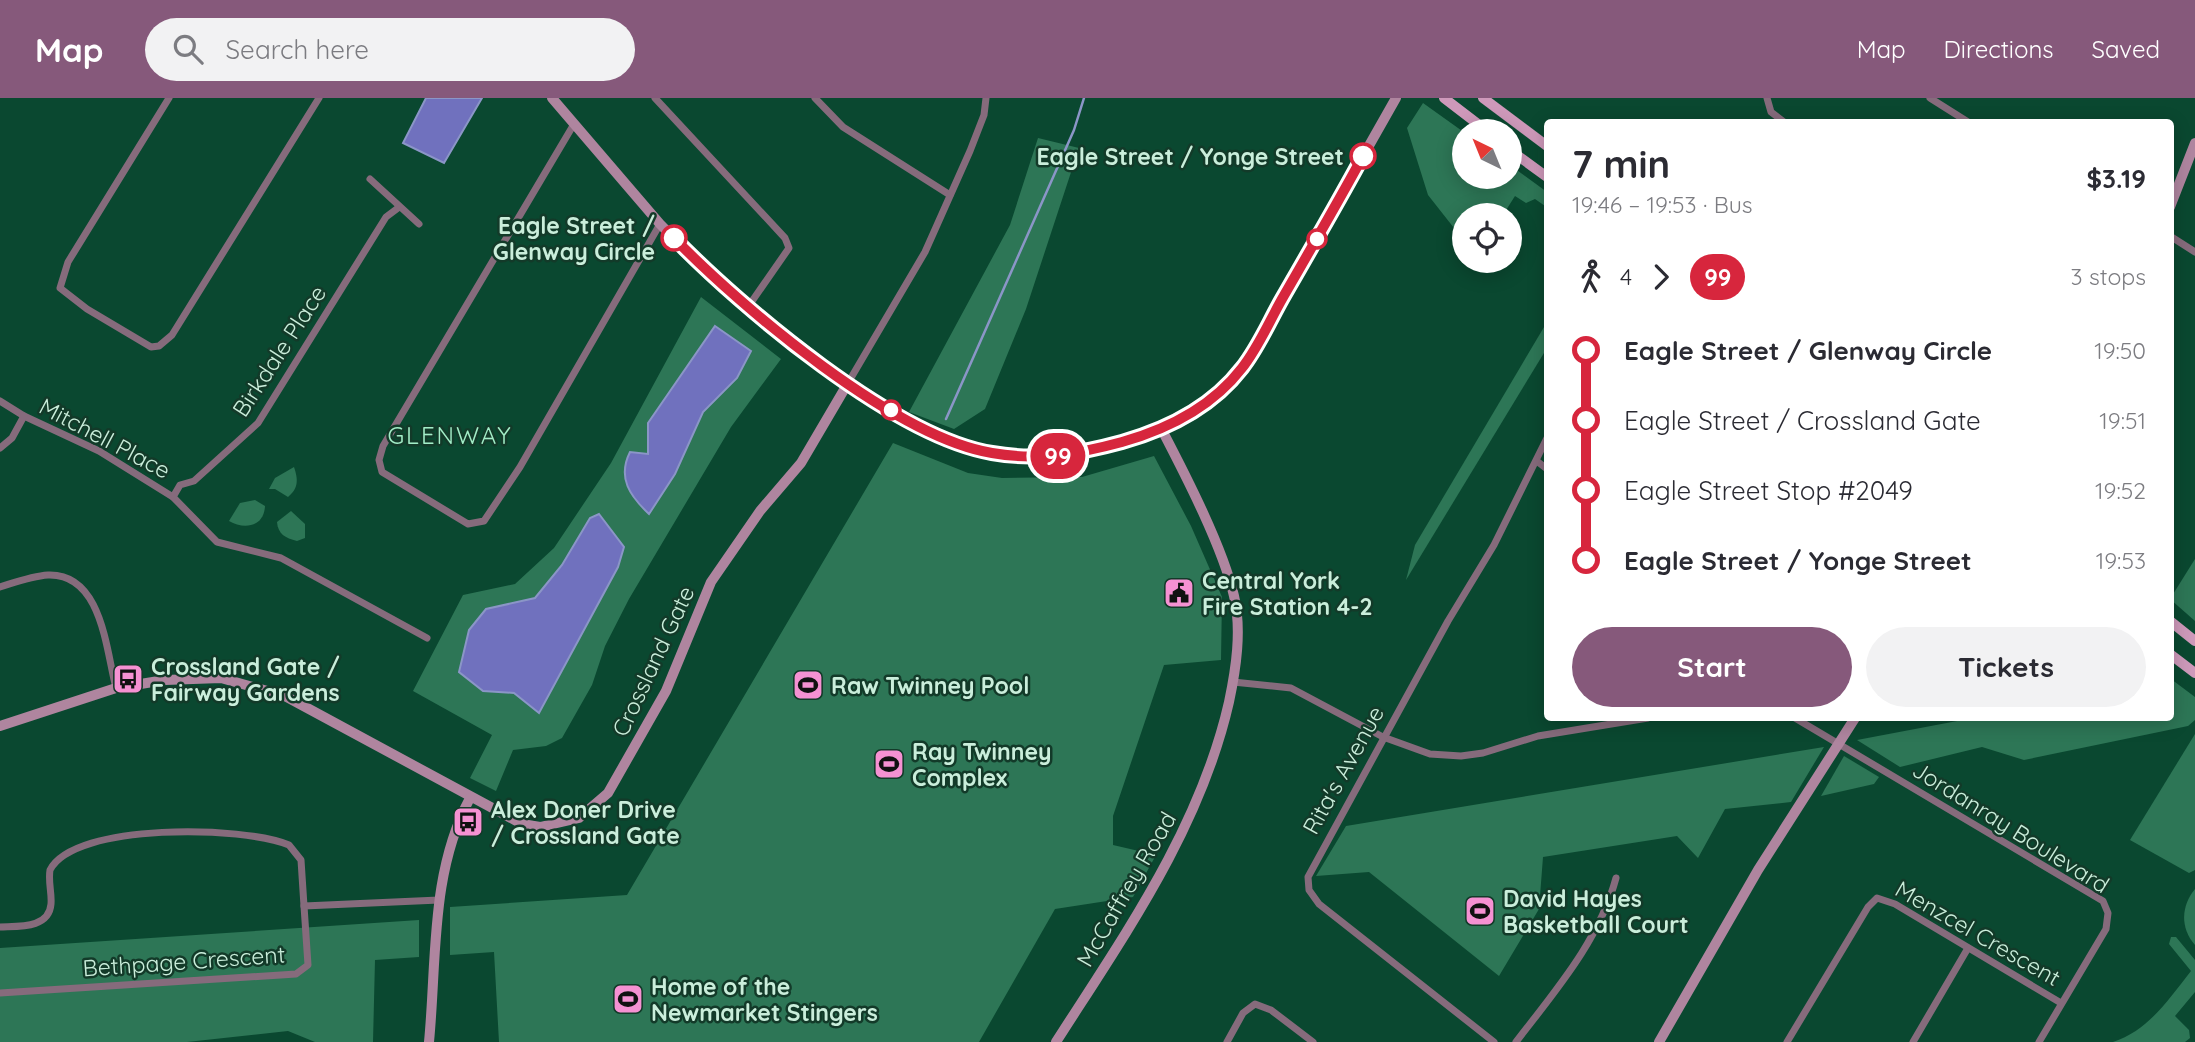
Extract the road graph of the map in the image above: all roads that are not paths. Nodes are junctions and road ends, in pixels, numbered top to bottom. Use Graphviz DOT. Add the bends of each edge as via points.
graph roads {
  1 [pos="169,98"];
  2 [pos="319,98"];
  3 [pos="552,98"];
  4 [pos="655,98"];
  5 [pos="815,98"];
  6 [pos="986,98"];
  7 [pos="1396,98"];
  8 [pos="1444,98"];
  9 [pos="1482,98"];
  10 [pos="1768,98"];
  11 [pos="1930,98"];
  12 [pos="1471,119"];
  13 [pos="1780,119"];
  14 [pos="1963,119"];
  15 [pos="574,124"];
  16 [pos="1544,144"];
  17 [pos="2195,144"];
  18 [pos="1522,159"];
  19 [pos="1544,175"];
  20 [pos="370,179"];
  21 [pos="950,195"];
  22 [pos="2174,196"];
  23 [pos="398,208"];
  24 [pos="419,224"];
  25 [pos="660,224"];
  26 [pos="2174,239"];
  27 [pos="2195,252"];
  28 [pos="748,307"];
  29 [pos="848,383"];
  30 [pos="0,401"];
  31 [pos="24,416"];
  32 [pos="1162,430"];
  33 [pos="1544,446"];
  34 [pos="0,448"];
  35 [pos="1538,462"];
  36 [pos="1544,467"];
  37 [pos="173,496"];
  38 [pos="0,587"];
  39 [pos="2174,624"];
  40 [pos="427,638"];
  41 [pos="2195,640"];
  42 [pos="2174,657"];
  43 [pos="2195,673"];
  44 [pos="1233,682"];
  45 [pos="116,688"];
  46 [pos="1630,721"];
  47 [pos="1800,721"];
  48 [pos="1853,721"];
  49 [pos="0,726"];
  50 [pos="1383,737"];
  51 [pos="1838,743"];
  52 [pos="470,798"];
  53 [pos="1616,878"];
  54 [pos="439,900"];
  55 [pos="304,906"];
  56 [pos="0,927"];
  57 [pos="1968,948"];
  58 [pos="0,993"];
  59 [pos="2062,1003"];
  60 [pos="429,1042"];
  61 [pos="1056,1042"];
  62 [pos="1227,1042"];
  63 [pos="1313,1042"];
  64 [pos="1494,1042"];
  65 [pos="1516,1042"];
  66 [pos="1659,1042"];
  67 [pos="1787,1042"];
  68 [pos="1913,1042"];
  69 [pos="2039,1042"];
  1 -- 2 [label="street" via="68,262 60,288 87,310 151,347 172,335"];
  3 -- 15 [label="street"];
  4 -- 28 [label="street" via="785,238 789,248"];
  5 -- 21 [label="street" via="844,127"];
  6 -- 21 [label="street" via="984,115"];
  7 -- 32 [label="street" via="1243,368 1212,398"];
  8 -- 12 [label="main road"];
  9 -- 16 [label="main road"];
  10 -- 13 [label="street" via="1771,112"];
  11 -- 14 [label="street"];
  15 -- 25 [label="street"];
  15 -- 25 [label="street" via="383,446 382,472 468,524 491,515"];
  17 -- 22 [label="street"];
  18 -- 19 [label="main road"];
  20 -- 23 [label="street"];
  21 -- 29 [label="street" via="925,252"];
  23 -- 24 [label="street"];
  23 -- 37 [label="street, Birkdale Place" via="386,217 258,424 194,481 180,485"];
  25 -- 28 [label="street"];
  26 -- 27 [label="street"];
  28 -- 29 [label="street"];
  29 -- 32 [label="street" via="927,432 990,453 1052,457"];
  29 -- 52 [label="street, Crossland Gate" via="800,463 711,582 666,691 608,793 579,818 540,827 522,824"];
  30 -- 31 [label="street, Mitchell Place"];
  31 -- 34 [label="street" via="12,438"];
  31 -- 37 [label="street, Mitchell Place" via="99,451"];
  32 -- 44 [label="street, McCaffrey Road" via="1222,559 1234,598 1237,641"];
  33 -- 35 [label="street, Rita's Avenue"];
  35 -- 36 [label="street"];
  35 -- 50 [label="street, Rita's Avenue"];
  37 -- 40 [label="street, Mitchell Place" via="217,542 281,558"];
  38 -- 45 [label="street" via="50,575 83,587 95,608"];
  39 -- 41 [label="main road"];
  42 -- 43 [label="main road"];
  44 -- 50 [label="street" via="1291,688"];
  44 -- 61 [label="street, McCaffrey Road" via="1212,760 1175,851"];
  45 -- 49 [label="street, Crossland Gate"];
  45 -- 52 [label="street, Crossland Gate" via="196,677 250,684 285,696"];
  46 -- 50 [label="street" via="1538,736 1461,756 1430,754"];
  47 -- 51 [label="street"];
  48 -- 51 [label="street"];
  50 -- 64 [label="street, Rita's Avenue" via="1313,864 1310,890 1319,904"];
  51 -- 59 [label="street, Jordanray Boulevard" via="2103,901 2108,913 2106,929"];
  51 -- 66 [label="street"];
  52 -- 54 [label="street" via="456,824 442,870"];
  53 -- 65 [label="street" via="1608,906 1576,963"];
  54 -- 55 [label="street"];
  54 -- 60 [label="street"];
  55 -- 56 [label="street" via="301,860 289,845 219,832 167,832 116,838 62,856 50,870 51,906 46,917 35,924"];
  55 -- 58 [label="street, Bethpage Crescent" via="308,965 296,974"];
  57 -- 59 [label="street, Menzcel Crescent"];
  57 -- 67 [label="street, Menzcel Crescent" via="1877,898"];
  57 -- 68 [label="street"];
  59 -- 69 [label="street, Jordanray Boulevard"];
  62 -- 63 [label="street" via="1243,1013 1255,1004 1271,1010"];
}
